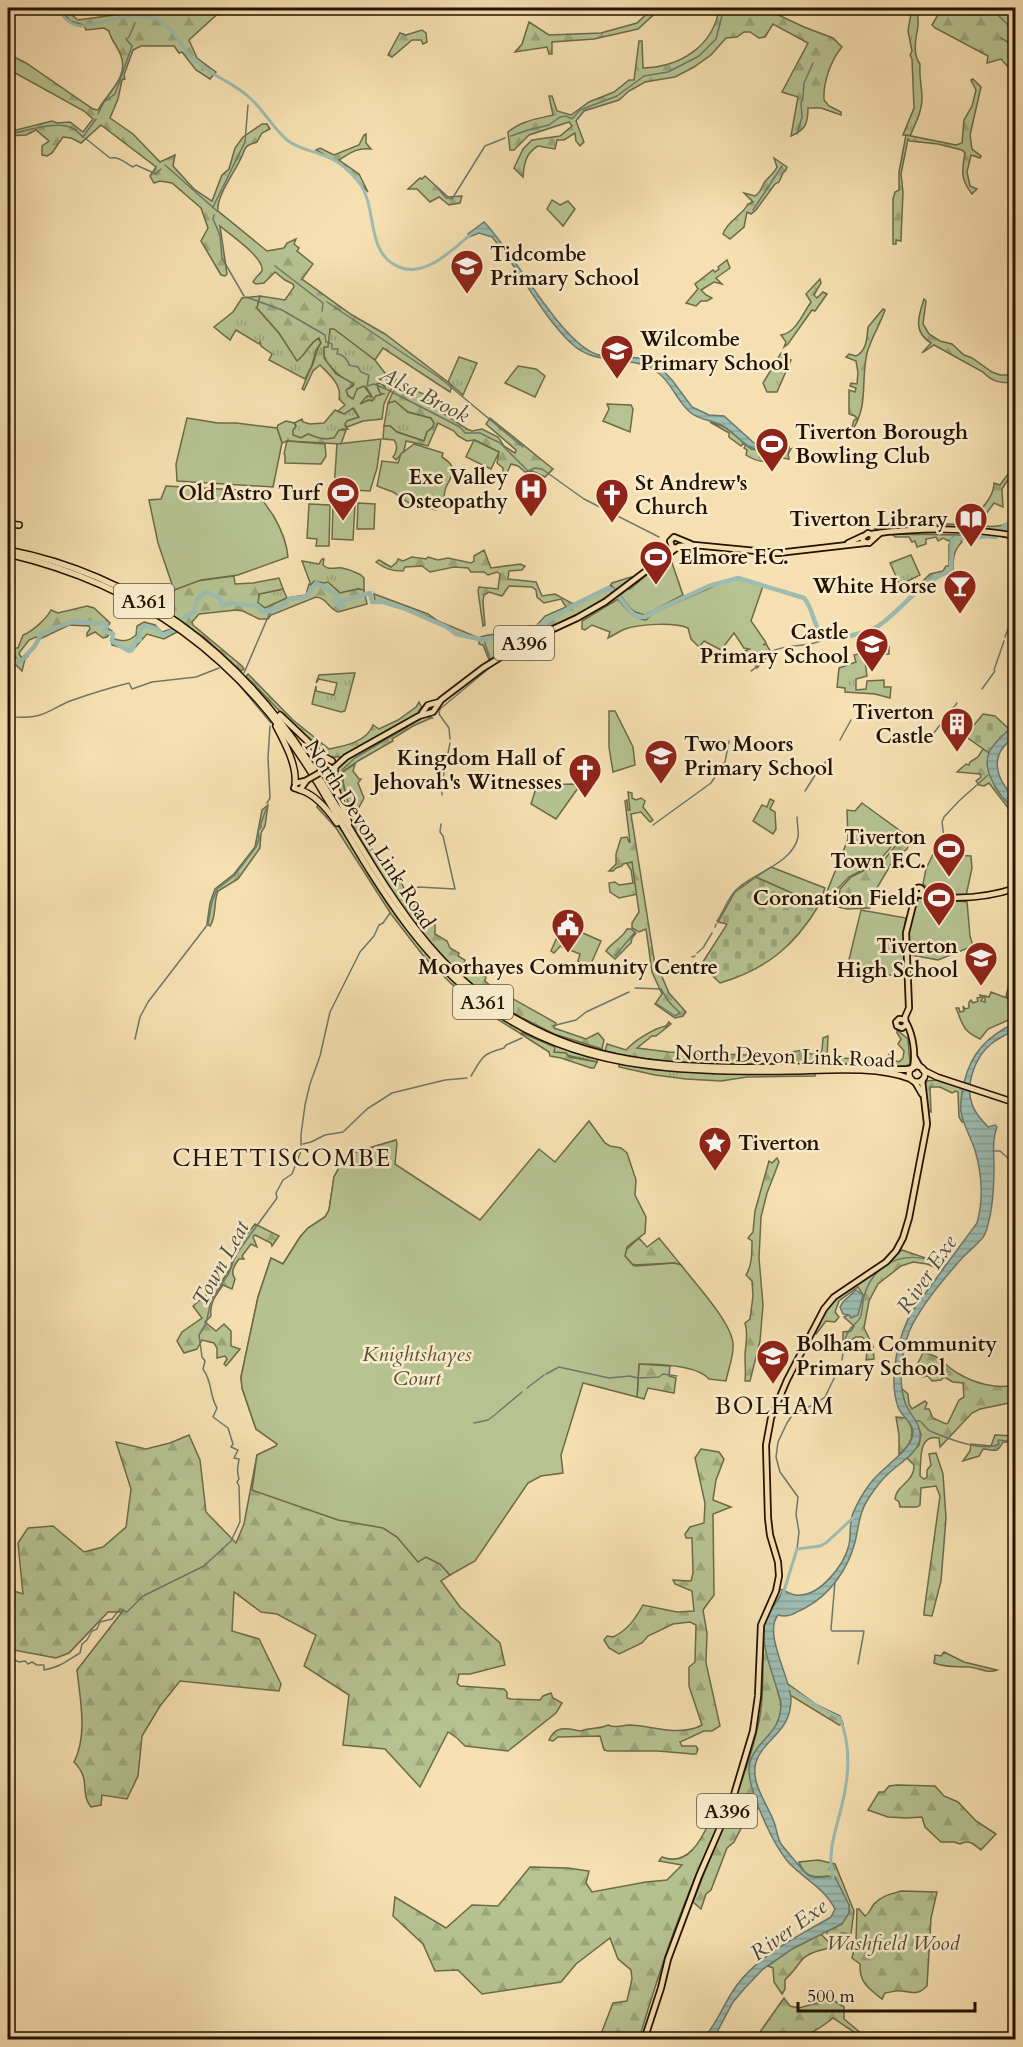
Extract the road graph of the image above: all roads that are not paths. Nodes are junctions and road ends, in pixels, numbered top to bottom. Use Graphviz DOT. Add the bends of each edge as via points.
graph roads {
  1 [pos="8,525"];
  2 [pos="17,527"];
  3 [pos="863,536"];
  4 [pos="1016,536"];
  5 [pos="872,537"];
  6 [pos="680,540"];
  7 [pos="865,543"];
  8 [pos="842,544"];
  9 [pos="694,545"];
  10 [pos="671,546"];
  11 [pos="678,547"];
  12 [pos="8,552"];
  13 [pos="668,554"];
  14 [pos="246,687"];
  15 [pos="258,693"];
  16 [pos="333,765"];
  17 [pos="306,781"];
  18 [pos="295,783"];
  19 [pos="300,789"];
  20 [pos="348,835"];
  21 [pos="362,849"];
  22 [pos="1015,888"];
  23 [pos="903,1020"];
  24 [pos="901,1028"];
  25 [pos="912,1041"];
  26 [pos="914,1055"];
  27 [pos="912,1068"];
  28 [pos="922,1069"];
  29 [pos="939,1078"];
  30 [pos="913,1080"];
  31 [pos="923,1080"];
  32 [pos="923,1096"];
  33 [pos="1016,1103"];
  34 [pos="644,2040"];
  1 -- 2 [label="highway"];
  3 -- 5 [label="main road, A396" via="866,533"];
  3 -- 7 [label="main road"];
  3 -- 8 [label="main road, A396"];
  4 -- 5 [label="main road, A396" via="952,530 880,533"];
  5 -- 7 [label="main road, A396" via="870,543"];
  6 -- 9 [label="main road, A396"];
  6 -- 10 [label="main road" via="673,538"];
  6 -- 11 [label="main road"];
  7 -- 8 [label="main road, A396"];
  8 -- 9 [label="main road, A396" via="778,553"];
  9 -- 11 [label="main road, A396"];
  10 -- 11 [label="main road, A396"];
  10 -- 13 [label="main road"];
  11 -- 13 [label="main road, A396"];
  12 -- 14 [label="highway, North Devon Link Road / A361" via="90,579 147,607 207,650"];
  12 -- 15 [label="highway, North Devon Link Road / A361" via="77,569 149,603 203,640"];
  13 -- 16 [label="main road, A396" via="585,614 525,642 474,674 433,707 433,712 427,711"];
  14 -- 18 [label="highway" via="281,736"];
  14 -- 20 [label="highway, North Devon Link Road / A361" via="295,749"];
  15 -- 16 [label="highway"];
  15 -- 21 [label="highway, North Devon Link Road / A361" via="298,746"];
  16 -- 17 [label="main road, bridge"];
  16 -- 21 [label="highway" via="336,789"];
  17 -- 18 [label="main road"];
  17 -- 19 [label="main road"];
  18 -- 19 [label="main road" via="294,788"];
  19 -- 20 [label="highway" via="308,792"];
  20 -- 30 [label="highway, North Devon Link Road / A361" via="404,922 439,964 488,1006 544,1038 593,1056 653,1067 865,1072"];
  21 -- 27 [label="highway, North Devon Link Road / A361" via="407,920 447,966 500,1009 564,1042 617,1058 680,1065"];
  22 -- 23 [label="main road" via="970,898 920,893 913,901 906,933 908,1002"];
  23 -- 24 [label="main road" via="905,1026"];
  23 -- 24 [label="main road" via="897,1025"];
  23 -- 25 [label="main road"];
  24 -- 25 [label="main road"];
  25 -- 26 [label="main road"];
  26 -- 27 [label="main road"];
  26 -- 28 [label="main road"];
  27 -- 28 [label="highway, North Devon Link Road"];
  27 -- 30 [label="highway" via="909,1073"];
  28 -- 29 [label="highway, North Devon Link Road"];
  28 -- 31 [label="highway"];
  29 -- 31 [label="highway, North Devon Link Road"];
  29 -- 33 [label="highway, North Devon Link Road"];
  30 -- 31 [label="highway, North Devon Link Road"];
  30 -- 32 [label="main road, A396"];
  31 -- 32 [label="main road, A396"];
  32 -- 34 [label="main road, A396" via="926,1131 904,1236 891,1257 834,1297 820,1316 772,1414 766,1439 768,1524 779,1576 761,1625 753,1731 733,1798 668,1959"];
}
